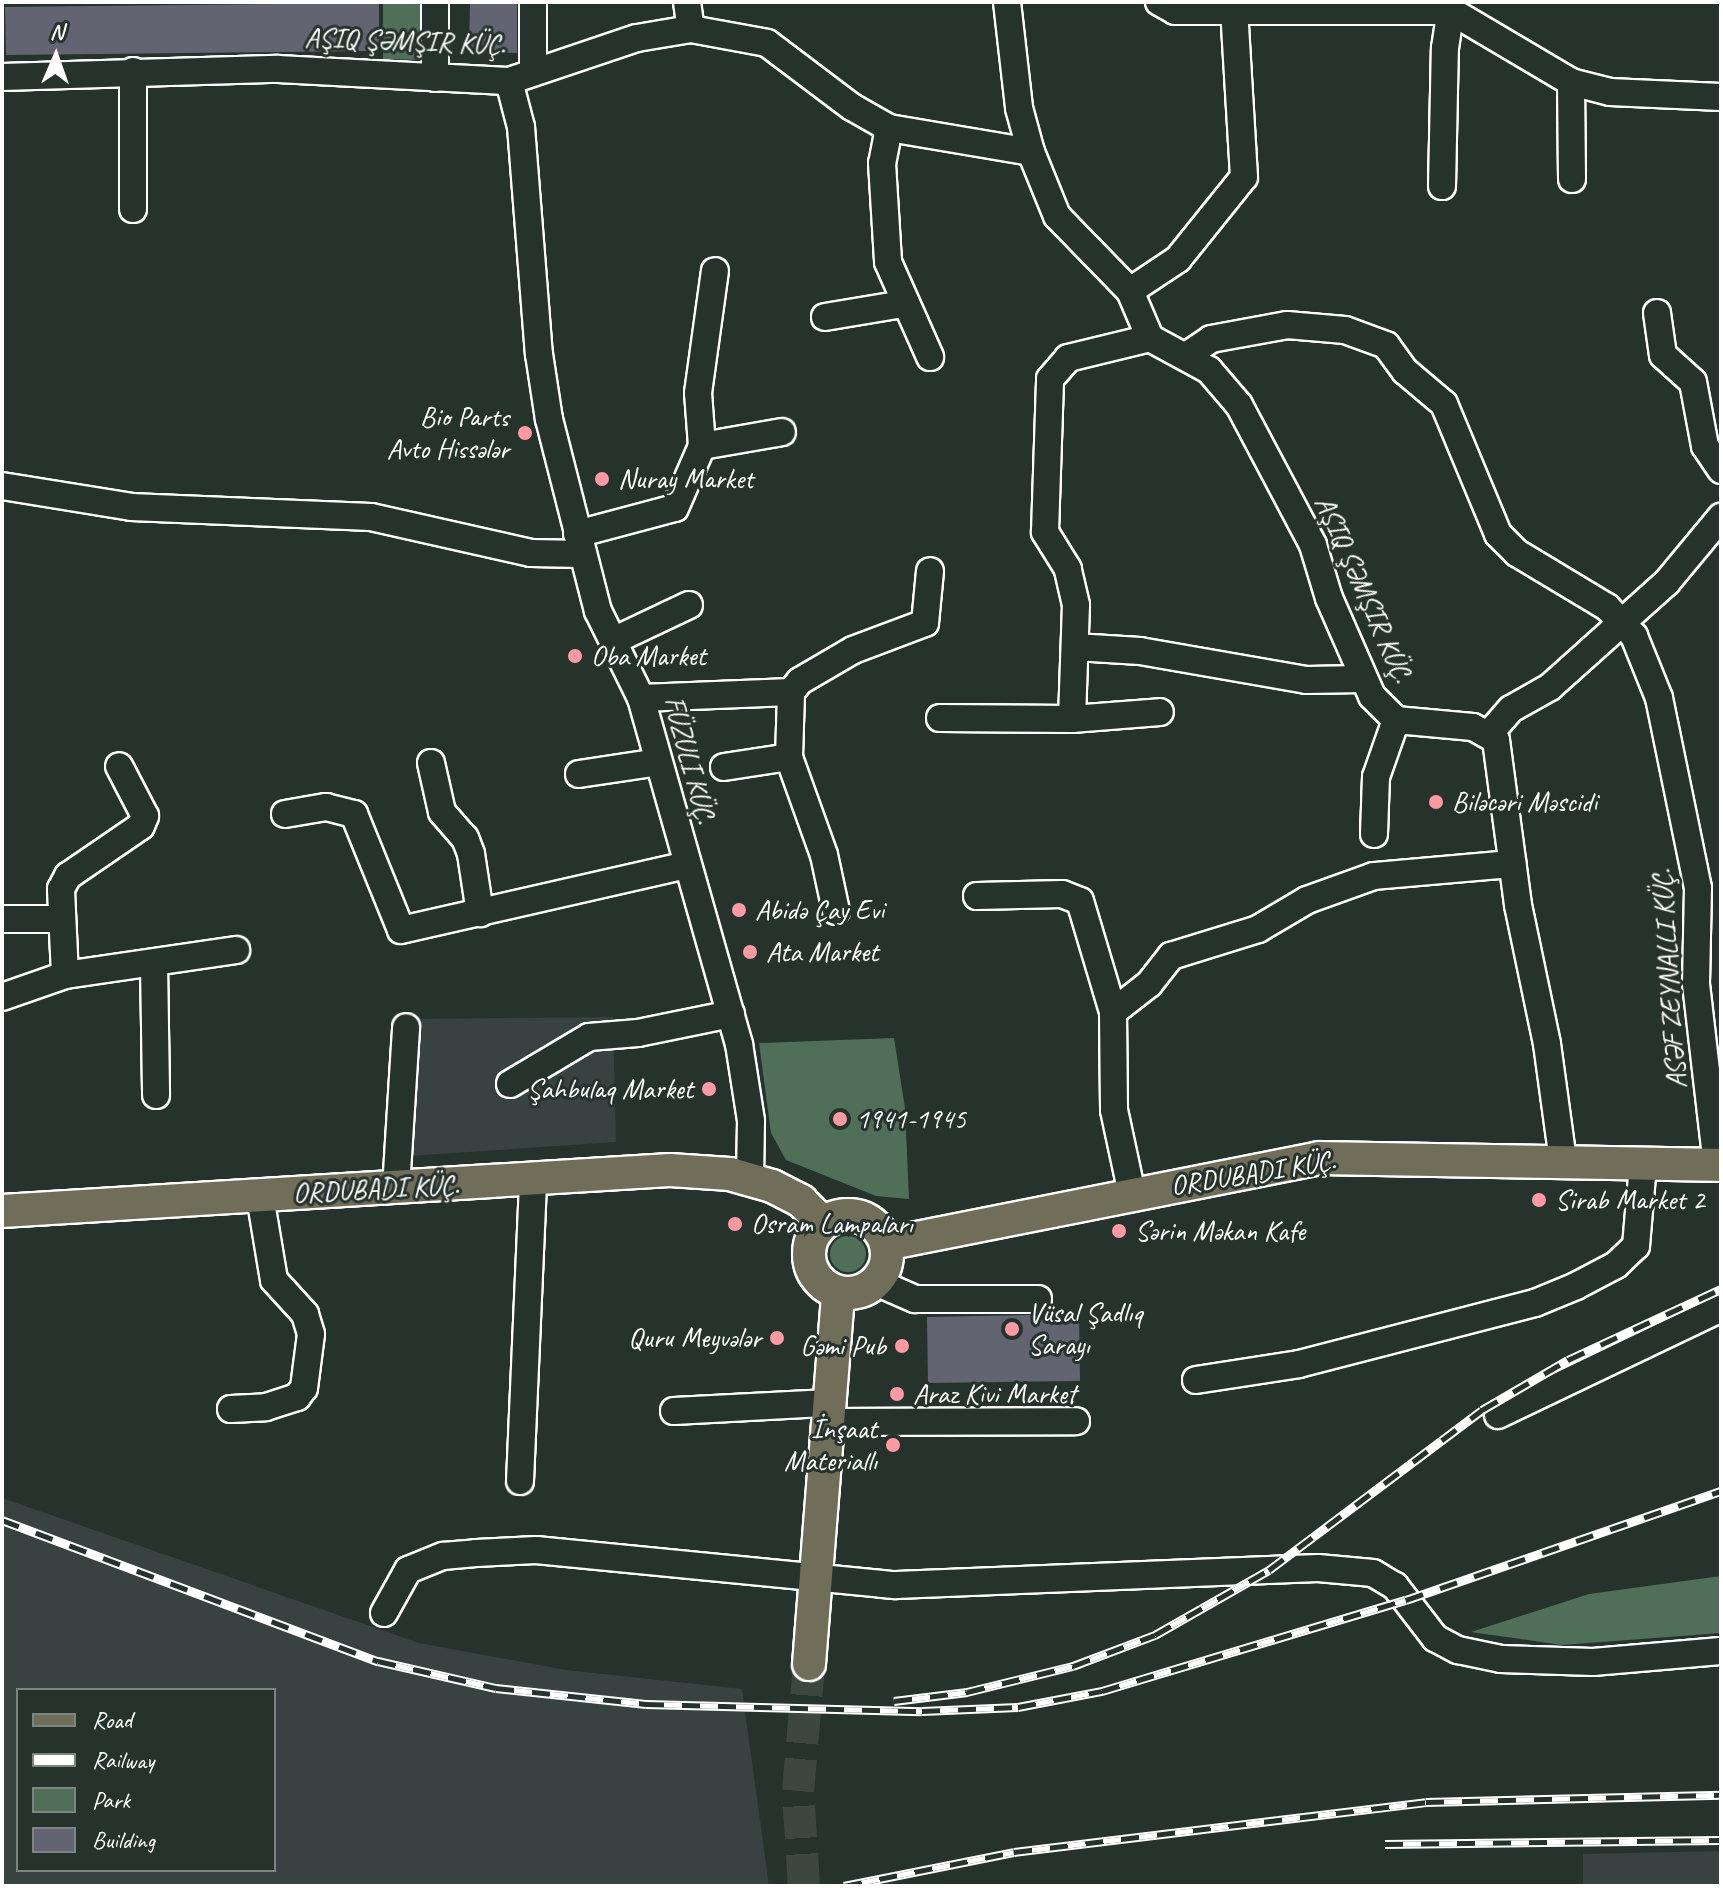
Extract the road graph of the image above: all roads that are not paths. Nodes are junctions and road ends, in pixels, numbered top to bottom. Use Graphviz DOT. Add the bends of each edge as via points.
graph roads {
  1 [pos="435,2"];
  2 [pos="533,2"];
  3 [pos="687,2"];
  4 [pos="1007,2"];
  5 [pos="1159,2"];
  6 [pos="1451,7"];
  7 [pos="1234,9"];
  8 [pos="691,29"];
  9 [pos="533,69"];
  10 [pos="133,71"];
  11 [pos="2,77"];
  12 [pos="435,78"];
  13 [pos="509,81"];
  14 [pos="1571,82"];
  15 [pos="1721,97"];
  16 [pos="889,128"];
  17 [pos="1031,152"];
  18 [pos="1572,179"];
  19 [pos="1442,186"];
  20 [pos="133,209"];
  21 [pos="715,271"];
  22 [pos="1130,291"];
  23 [pos="903,304"];
  24 [pos="1657,313"];
  25 [pos="825,317"];
  26 [pos="1150,338"];
  27 [pos="1186,356"];
  28 [pos="930,357"];
  29 [pos="782,432"];
  30 [pos="702,446"];
  31 [pos="1721,470"];
  32 [pos="2,486"];
  33 [pos="1721,517"];
  34 [pos="579,544"];
  35 [pos="930,571"];
  36 [pos="689,605"];
  37 [pos="1623,622"];
  38 [pos="613,641"];
  39 [pos="1075,647"];
  40 [pos="1362,679"];
  41 [pos="791,692"];
  42 [pos="641,698"];
  43 [pos="1160,712"];
  44 [pos="940,718"];
  45 [pos="1072,719"];
  46 [pos="1396,720"];
  47 [pos="1490,733"];
  48 [pos="789,757"];
  49 [pos="658,762"];
  50 [pos="431,763"];
  51 [pos="119,766"];
  52 [pos="724,767"];
  53 [pos="579,774"];
  54 [pos="285,814"];
  55 [pos="1374,834"];
  56 [pos="1512,864"];
  57 [pos="686,865"];
  58 [pos="977,896"];
  59 [pos="836,911"];
  60 [pos="480,913"];
  61 [pos="2,919"];
  62 [pos="62,919"];
  63 [pos="236,950"];
  64 [pos="154,963"];
  65 [pos="65,975"];
  66 [pos="2,997"];
  67 [pos="1113,1012"];
  68 [pos="731,1014"];
  69 [pos="406,1027"];
  70 [pos="510,1084"];
  71 [pos="156,1095"];
  72 [pos="1563,1161"];
  73 [pos="1643,1164"];
  74 [pos="1719,1165"];
  75 [pos="750,1178"];
  76 [pos="533,1180"];
  77 [pos="396,1188"];
  78 [pos="1132,1194"];
  79 [pos="260,1196"];
  80 [pos="2,1211"];
  81 [pos="823,1223"];
  82 [pos="886,1244"];
  83 [pos="876,1282"];
  84 [pos="838,1293"];
  85 [pos="1038,1299"];
  86 [pos="1721,1308"];
  87 [pos="1196,1380"];
  88 [pos="231,1409"];
  89 [pos="674,1411"];
  90 [pos="828,1413"];
  91 [pos="1498,1415"];
  92 [pos="1076,1421"];
  93 [pos="520,1481"];
  94 [pos="817,1578"];
  95 [pos="384,1613"];
  96 [pos="1721,1651"];
  97 [pos="809,1664"];
  1 -- 12 [label="street"];
  2 -- 9 [label="street"];
  3 -- 8 [label="street"];
  4 -- 17 [label="street" via="1019,108"];
  5 -- 7 [label="street" via="1175,11"];
  6 -- 7 [label="street"];
  6 -- 14 [label="street"];
  6 -- 19 [label="street"];
  7 -- 22 [label="street" via="1244,177 1178,259"];
  8 -- 9 [label="street" via="637,38"];
  8 -- 16 [label="street" via="767,43"];
  9 -- 13 [label="street"];
  10 -- 11 [label="street"];
  10 -- 12 [label="street" via="278,69"];
  10 -- 20 [label="street"];
  12 -- 13 [label="street"];
  13 -- 34 [label="street, FÜZULI KÜÇ." via="521,127 544,392"];
  14 -- 15 [label="street" via="1610,92"];
  14 -- 18 [label="street"];
  16 -- 17 [label="street"];
  16 -- 23 [label="street" via="882,163 885,245"];
  17 -- 22 [label="street" via="1057,216"];
  21 -- 30 [label="street" via="698,393"];
  22 -- 26 [label="street"];
  23 -- 25 [label="street"];
  23 -- 28 [label="street"];
  24 -- 31 [label="street" via="1663,355 1693,382 1705,446"];
  26 -- 27 [label="street"];
  26 -- 39 [label="street" via="1068,358 1050,379 1045,532 1068,569 1076,605"];
  27 -- 37 [label="street" via="1211,339 1287,325 1345,330 1386,345 1448,411 1498,534 1517,553 1587,593"];
  27 -- 40 [label="street" via="1209,370 1239,405 1313,545"];
  29 -- 30 [label="street"];
  30 -- 34 [label="street" via="668,514"];
  32 -- 34 [label="street" via="131,507 371,517 531,553"];
  33 -- 37 [label="street" via="1689,559"];
  34 -- 38 [label="street, FÜZULI KÜÇ."];
  35 -- 41 [label="street" via="925,623 853,650 800,681"];
  36 -- 38 [label="street"];
  37 -- 47 [label="street" via="1550,687 1511,709"];
  37 -- 74 [label="street" via="1641,647 1659,698 1698,888 1696,984"];
  38 -- 42 [label="street, FÜZULI KÜÇ."];
  39 -- 40 [label="street" via="1140,651 1306,680"];
  39 -- 45 [label="street"];
  40 -- 46 [label="street"];
  41 -- 42 [label="street"];
  41 -- 48 [label="street"];
  42 -- 49 [label="street, FÜZULI KÜÇ."];
  43 -- 45 [label="street"];
  44 -- 45 [label="street"];
  46 -- 47 [label="street"];
  46 -- 55 [label="street" via="1376,777"];
  47 -- 56 [label="street" via="1501,754"];
  48 -- 52 [label="street"];
  48 -- 59 [label="street" via="824,855"];
  49 -- 53 [label="street"];
  49 -- 57 [label="street, FÜZULI KÜÇ."];
  50 -- 60 [label="street" via="442,812 465,838 471,854"];
  51 -- 62 [label="street" via="142,804 141,826 68,876 61,889"];
  54 -- 60 [label="street" via="326,807 354,814 401,930"];
  56 -- 67 [label="street" via="1374,876 1307,900 1258,929 1171,956 1149,984"];
  56 -- 72 [label="street" via="1547,1044"];
  57 -- 60 [label="street"];
  57 -- 68 [label="street, FÜZULI KÜÇ."];
  58 -- 67 [label="street" via="1062,894 1080,901"];
  61 -- 62 [label="street"];
  62 -- 65 [label="street"];
  63 -- 64 [label="street"];
  64 -- 65 [label="street"];
  64 -- 71 [label="street"];
  65 -- 66 [label="street"];
  67 -- 78 [label="street" via="1116,1135"];
  68 -- 70 [label="street" via="589,1037"];
  68 -- 75 [label="street, FÜZULI KÜÇ." via="751,1121"];
  69 -- 77 [label="street"];
  72 -- 73 [label="main road, ORDUBADI KÜÇ."];
  72 -- 78 [label="main road, ORDUBADI KÜÇ." via="1319,1158"];
  73 -- 74 [label="main road, ORDUBADI KÜÇ."];
  73 -- 87 [label="street" via="1636,1246 1616,1265 1576,1286 1535,1303 1299,1364"];
  75 -- 76 [label="main road, ORDUBADI KÜÇ." via="670,1170"];
  75 -- 81 [label="main road, ORDUBADI KÜÇ." via="801,1201"];
  76 -- 77 [label="main road, ORDUBADI KÜÇ."];
  76 -- 93 [label="street"];
  77 -- 79 [label="main road, ORDUBADI KÜÇ."];
  78 -- 82 [label="main road, ORDUBADI KÜÇ."];
  79 -- 80 [label="main road, ORDUBADI KÜÇ."];
  79 -- 88 [label="street" via="274,1280 305,1314 311,1334 304,1388 297,1397 266,1407"];
  81 -- 82 [label="main road" via="860,1216 872,1222"];
  81 -- 84 [label="main road" via="808,1248 809,1263 824,1287"];
  82 -- 83 [label="main road" via="884,1271"];
  83 -- 84 [label="main road" via="865,1291"];
  83 -- 85 [label="street" via="915,1299"];
  84 -- 90 [label="main road"];
  86 -- 91 [label="street"];
  89 -- 90 [label="street"];
  90 -- 92 [label="street"];
  90 -- 94 [label="main road"];
  94 -- 95 [label="street" via="536,1550 476,1553 443,1556 408,1570"];
  94 -- 96 [label="street" via="896,1585 1353,1570 1395,1586 1435,1638 1458,1650 1501,1659 1593,1662"];
  94 -- 97 [label="main road"];
}
